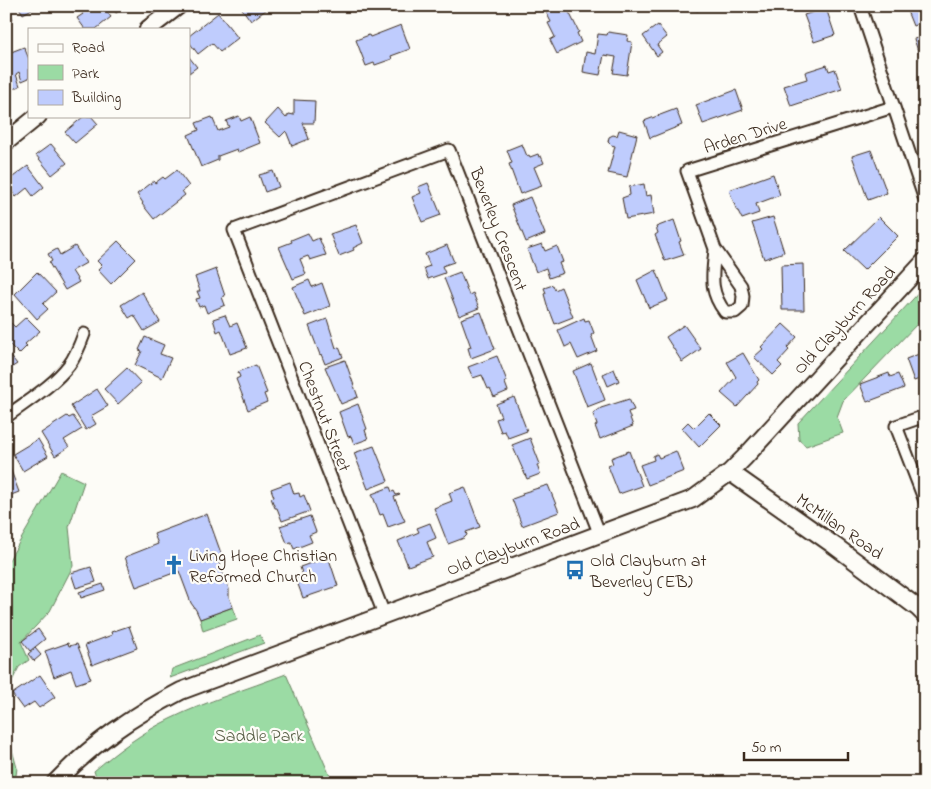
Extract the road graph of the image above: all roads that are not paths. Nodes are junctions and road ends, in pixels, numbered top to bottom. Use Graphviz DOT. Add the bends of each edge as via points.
graph roads {
  1 [pos="178,6"];
  2 [pos="860,6"];
  3 [pos="149,28"];
  4 [pos="893,107"];
  5 [pos="36,118"];
  6 [pos="6,142"];
  7 [pos="925,200"];
  8 [pos="234,230"];
  9 [pos="715,249"];
  10 [pos="925,261"];
  11 [pos="84,334"];
  12 [pos="925,416"];
  13 [pos="6,417"];
  14 [pos="730,472"];
  15 [pos="925,501"];
  16 [pos="600,535"];
  17 [pos="384,614"];
  18 [pos="925,615"];
  19 [pos="55,783"];
  1 -- 3 [label="main road"];
  2 -- 4 [label="street"];
  4 -- 7 [label="street"];
  4 -- 9 [label="street, Arden Drive" via="687,172"];
  5 -- 6 [label="main road"];
  8 -- 16 [label="street, Beverley Crescent" via="449,150"];
  8 -- 17 [label="street, Chestnut Street"];
  9 -- 9 [label="street, Arden Drive" via="714,295 725,312 735,312 742,306 741,286"];
  10 -- 14 [label="main road, Old Clayburn Road"];
  11 -- 13 [label="street" via="78,351 58,376"];
  12 -- 15 [label="street" via="896,426"];
  14 -- 16 [label="main road, Old Clayburn Road" via="693,499"];
  14 -- 18 [label="main road, McMillan Road"];
  16 -- 17 [label="main road, Old Clayburn Road"];
  17 -- 19 [label="main road, Old Clayburn Road" via="181,691 153,705 104,737"];
}
